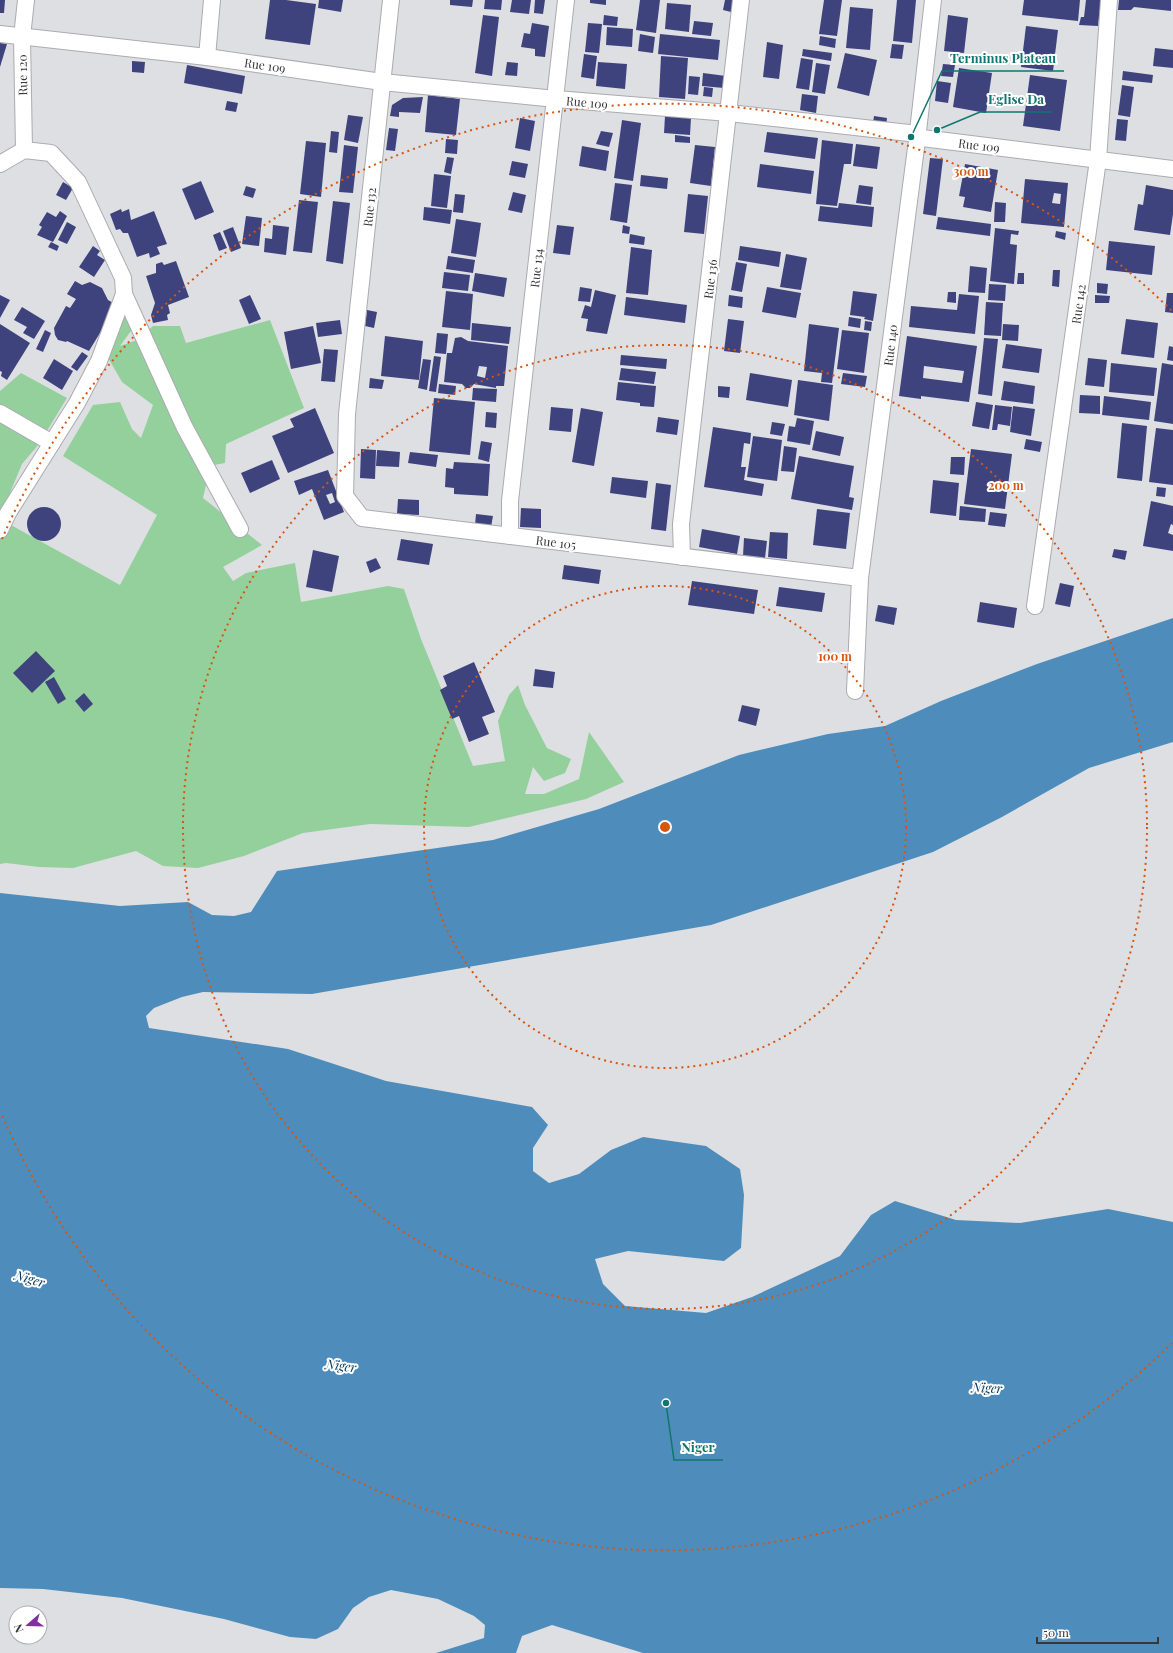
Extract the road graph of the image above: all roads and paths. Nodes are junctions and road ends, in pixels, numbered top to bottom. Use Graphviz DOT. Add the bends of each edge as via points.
graph roads {
  1 [pos="26,0"];
  2 [pos="212,0"];
  3 [pos="391,0"];
  4 [pos="566,0"];
  5 [pos="740,0"];
  6 [pos="933,0"];
  7 [pos="1109,0"];
  8 [pos="0,34"];
  9 [pos="22,36"];
  10 [pos="207,57"];
  11 [pos="382,82"];
  12 [pos="556,99"];
  13 [pos="729,113"];
  14 [pos="918,134"];
  15 [pos="24,150"];
  16 [pos="1098,160"];
  17 [pos="0,164"];
  18 [pos="1173,169"];
  19 [pos="124,294"];
  20 [pos="0,413"];
  21 [pos="347,414"];
  22 [pos="52,443"];
  23 [pos="0,530"];
  24 [pos="240,530"];
  25 [pos="510,536"];
  26 [pos="682,557"];
  27 [pos="860,578"];
  28 [pos="1035,606"];
  29 [pos="855,691"];
  1 -- 9 [label="street, Rue 120"];
  2 -- 10 [label="street"];
  3 -- 11 [label="street, Rue 132"];
  4 -- 12 [label="street, Rue 134"];
  5 -- 13 [label="street, Rue 136"];
  6 -- 14 [label="street, Rue 140"];
  7 -- 16 [label="street, Rue 142"];
  8 -- 9 [label="street, Rue 109"];
  9 -- 10 [label="street, Rue 109"];
  9 -- 15 [label="street, Rue 120"];
  10 -- 11 [label="street, Rue 109"];
  11 -- 12 [label="street, Rue 109"];
  11 -- 21 [label="street, Rue 132"];
  12 -- 13 [label="street, Rue 109"];
  12 -- 25 [label="street, Rue 134" via="510,502"];
  13 -- 14 [label="street, Rue 109"];
  13 -- 26 [label="street, Rue 136" via="681,524"];
  14 -- 16 [label="street, Rue 109" via="922,138"];
  14 -- 27 [label="street, Rue 140"];
  15 -- 17 [label="street"];
  15 -- 19 [label="street" via="51,153 78,182 123,278"];
  16 -- 18 [label="street, Rue 109"];
  16 -- 28 [label="street, Rue 142"];
  19 -- 22 [label="street" via="99,361"];
  19 -- 24 [label="street" via="184,426"];
  20 -- 22 [label="street"];
  21 -- 25 [label="street, Rue 105" via="345,496 362,518"];
  22 -- 23 [label="street"];
  25 -- 26 [label="street, Rue 105"];
  26 -- 27 [label="street, Rue 105"];
  27 -- 29 [label="street, Rue 140"];
}
